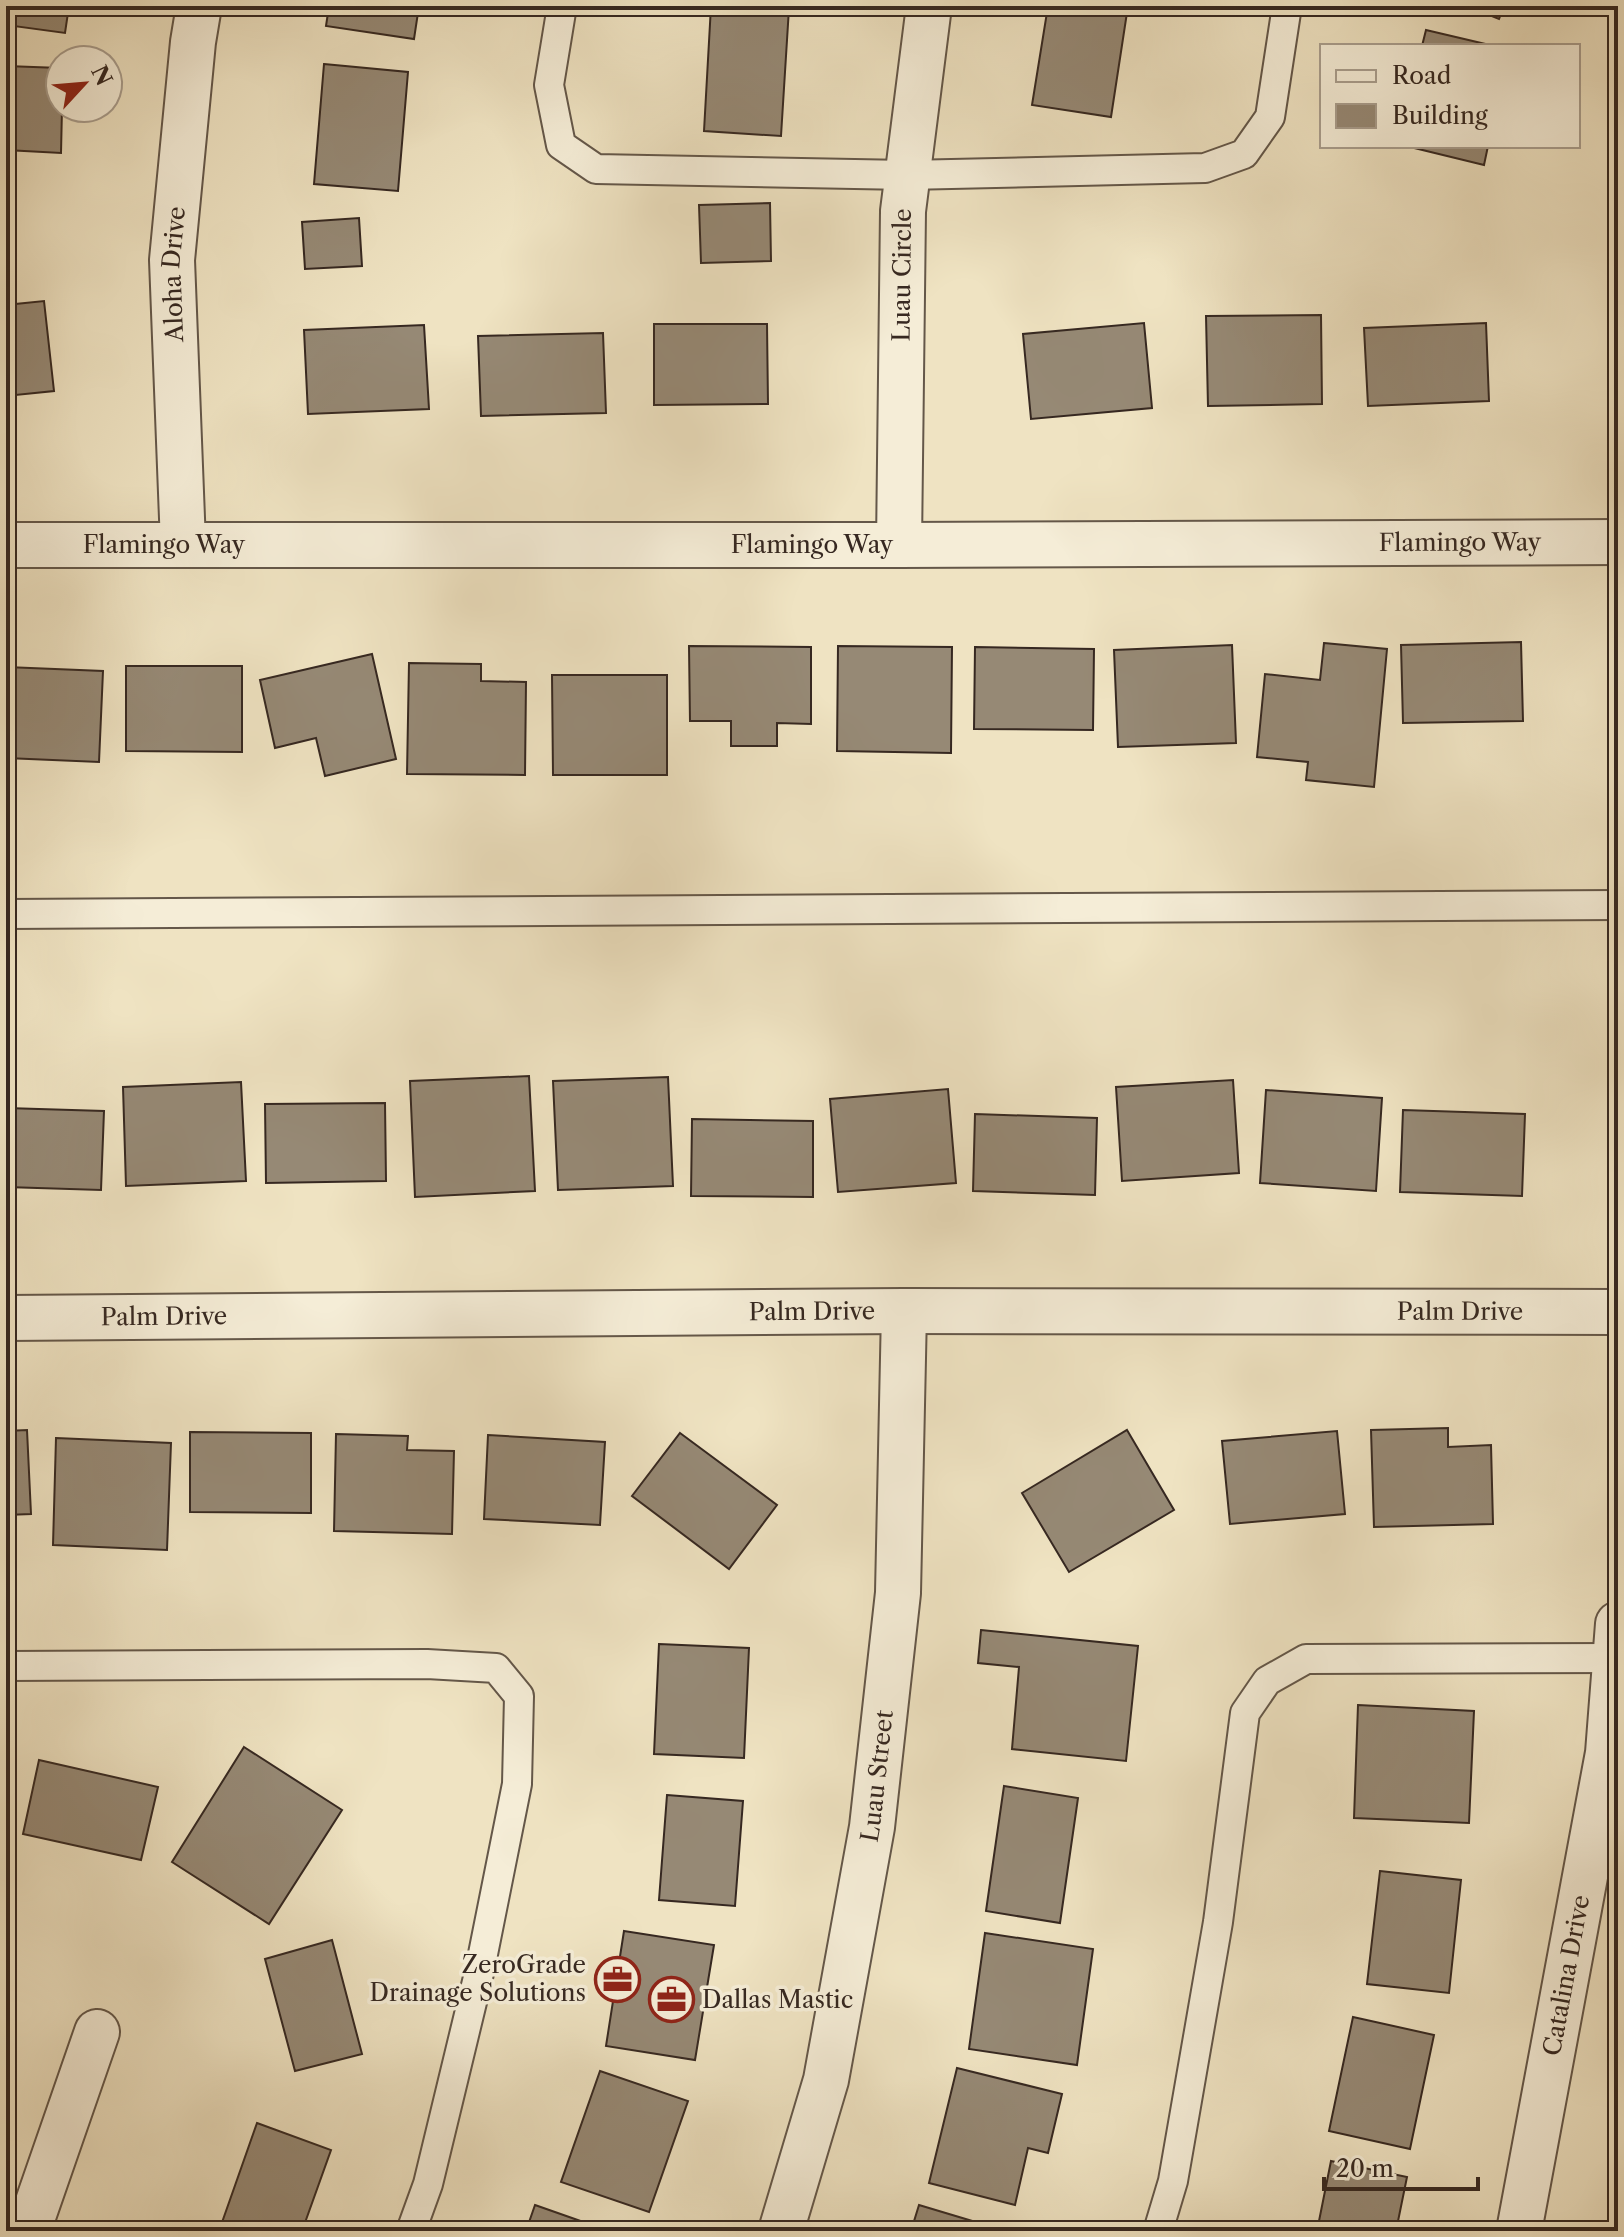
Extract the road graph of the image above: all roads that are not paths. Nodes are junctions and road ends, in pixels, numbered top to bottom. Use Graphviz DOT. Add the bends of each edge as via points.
graph roads {
  1 [pos="199,6"];
  2 [pos="562,6"];
  3 [pos="929,6"];
  4 [pos="1287,6"];
  5 [pos="907,175"];
  6 [pos="1618,542"];
  7 [pos="183,544"];
  8 [pos="6,545"];
  9 [pos="899,545"];
  10 [pos="1618,905"];
  11 [pos="6,914"];
  12 [pos="904,1311"];
  13 [pos="1618,1312"];
  14 [pos="6,1318"];
  15 [pos="1617,1647"];
  16 [pos="6,1666"];
  17 [pos="97,2032"];
  18 [pos="28,2231"];
  19 [pos="411,2231"];
  20 [pos="781,2231"];
  21 [pos="1158,2231"];
  22 [pos="1519,2231"];
  1 -- 7 [label="street, Aloha Drive" via="172,260"];
  2 -- 5 [label="lane" via="549,85 561,145 596,169"];
  3 -- 5 [label="street, Luau Circle"];
  4 -- 5 [label="lane" via="1270,117 1244,154 1205,168"];
  5 -- 9 [label="street, Luau Circle"];
  6 -- 9 [label="street, Flamingo Way"];
  7 -- 8 [label="street, Flamingo Way"];
  7 -- 9 [label="street, Flamingo Way"];
  10 -- 11 [label="lane"];
  12 -- 13 [label="street, Palm Drive"];
  12 -- 14 [label="street, Palm Drive"];
  12 -- 20 [label="street, Luau Street" via="898,1593 872,1827 826,2080"];
  15 -- 21 [label="lane" via="1306,1659 1267,1681 1245,1713 1218,1922 1173,2181"];
  15 -- 22 [label="street, Catalina Drive" via="1608,1753"];
  16 -- 19 [label="lane" via="468,1666 496,1668 519,1696 517,1784 480,1969 428,2184"];
  17 -- 18 [label="street"];
}
